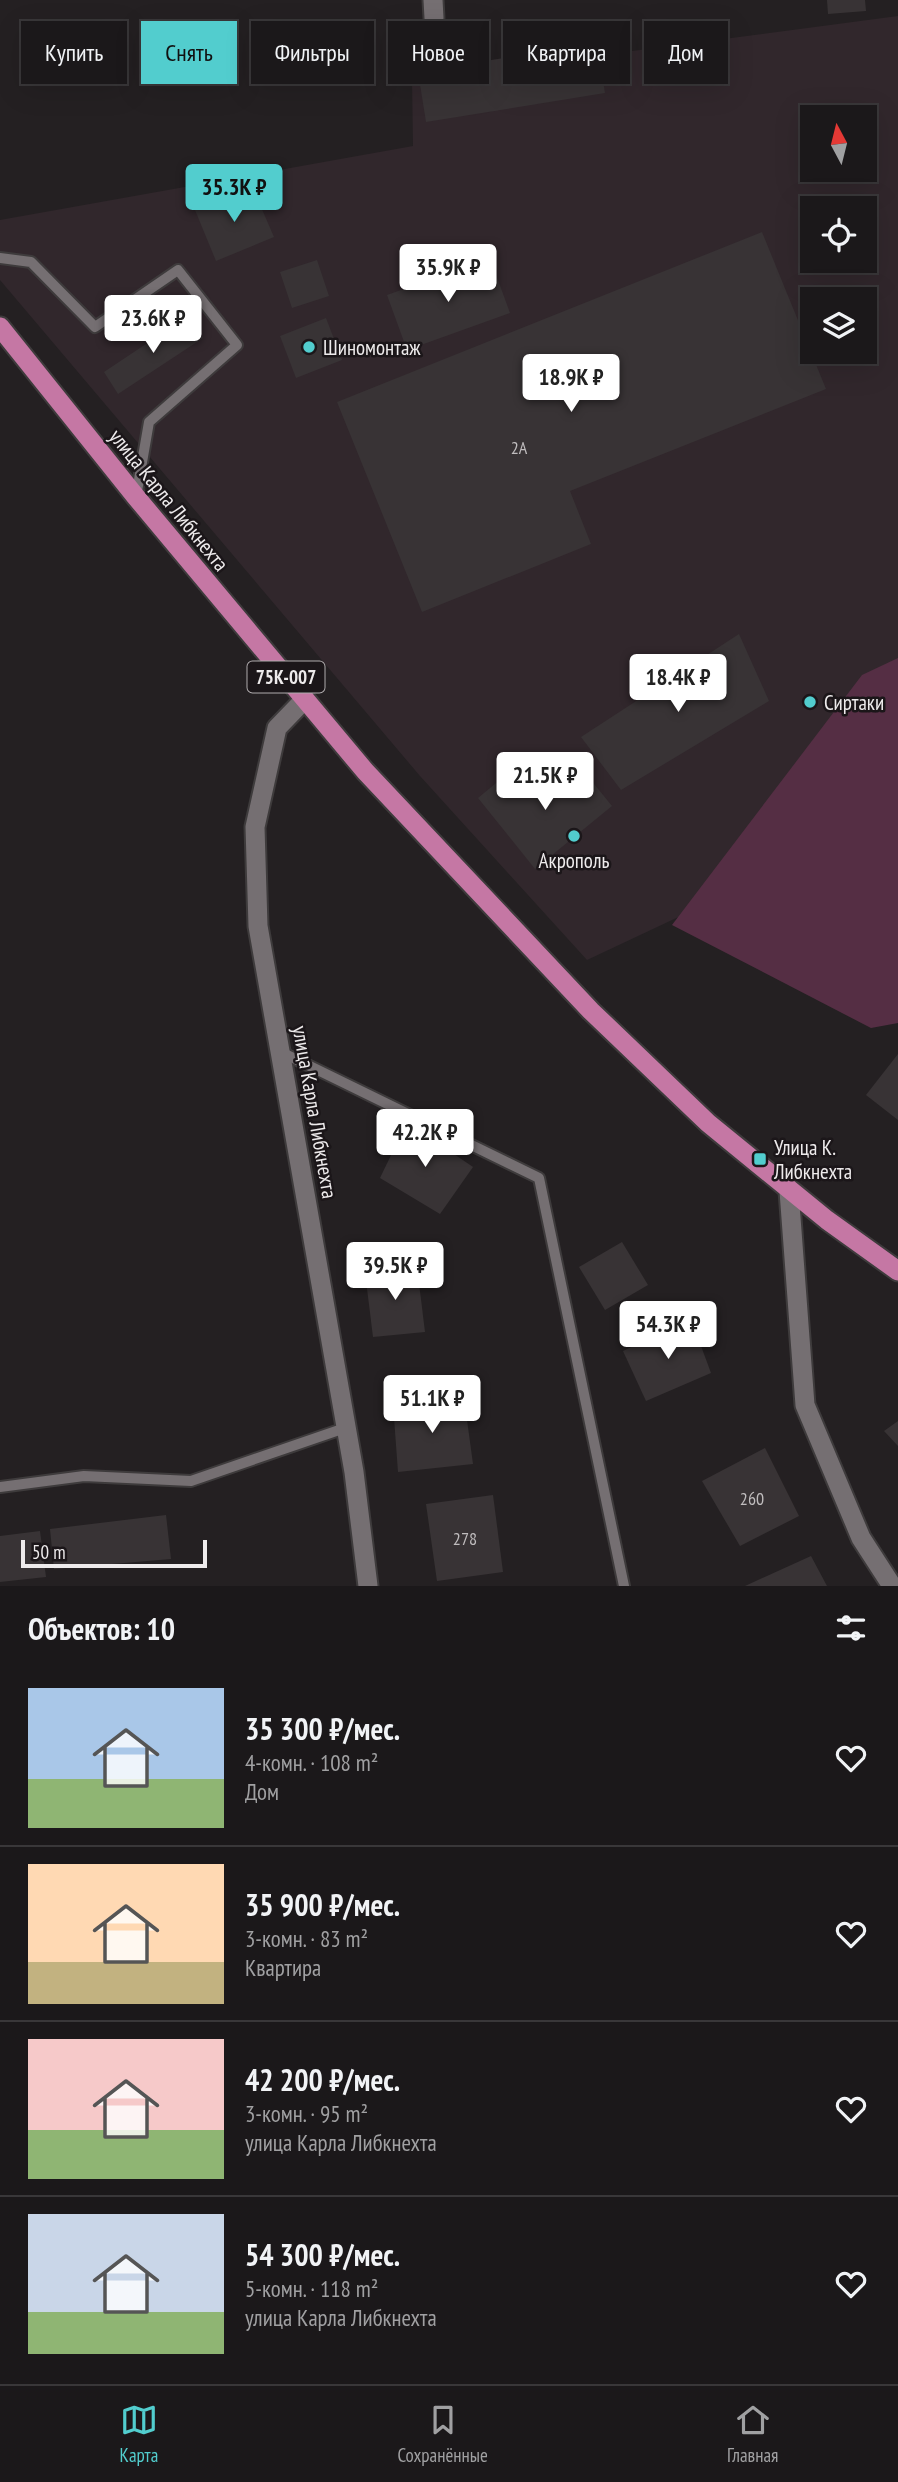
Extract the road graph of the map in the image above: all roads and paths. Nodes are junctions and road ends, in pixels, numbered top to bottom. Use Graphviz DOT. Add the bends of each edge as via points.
graph roads {
  1 [pos="0,258"];
  2 [pos="4,337"];
  3 [pos="136,497"];
  4 [pos="305,699"];
  5 [pos="281,1052"];
  6 [pos="789,1191"];
  7 [pos="898,1271"];
  8 [pos="345,1429"];
  9 [pos="0,1487"];
  10 [pos="368,1586"];
  11 [pos="624,1586"];
  12 [pos="892,1586"];
  1 -- 3 [label="lane" via="31,262 95,327 178,270 237,345 149,422"];
  2 -- 3 [label="main road, улица Карла Либкнехта / 75К-007"];
  3 -- 4 [label="main road, улица Карла Либкнехта / 75К-007"];
  4 -- 5 [label="street, улица Карла Либкнехта" via="277,727 255,827 258,926"];
  4 -- 6 [label="main road, улица Карла Либкнехта / 75К-007" via="365,771 591,1011 708,1123"];
  5 -- 8 [label="street, улица Карла Либкнехта"];
  5 -- 11 [label="lane" via="539,1178"];
  6 -- 7 [label="main road, 75К-007"];
  6 -- 12 [label="street" via="805,1405 861,1538"];
  8 -- 9 [label="lane" via="191,1481 84,1476"];
  8 -- 10 [label="street, улица Карла Либкнехта"];
}
